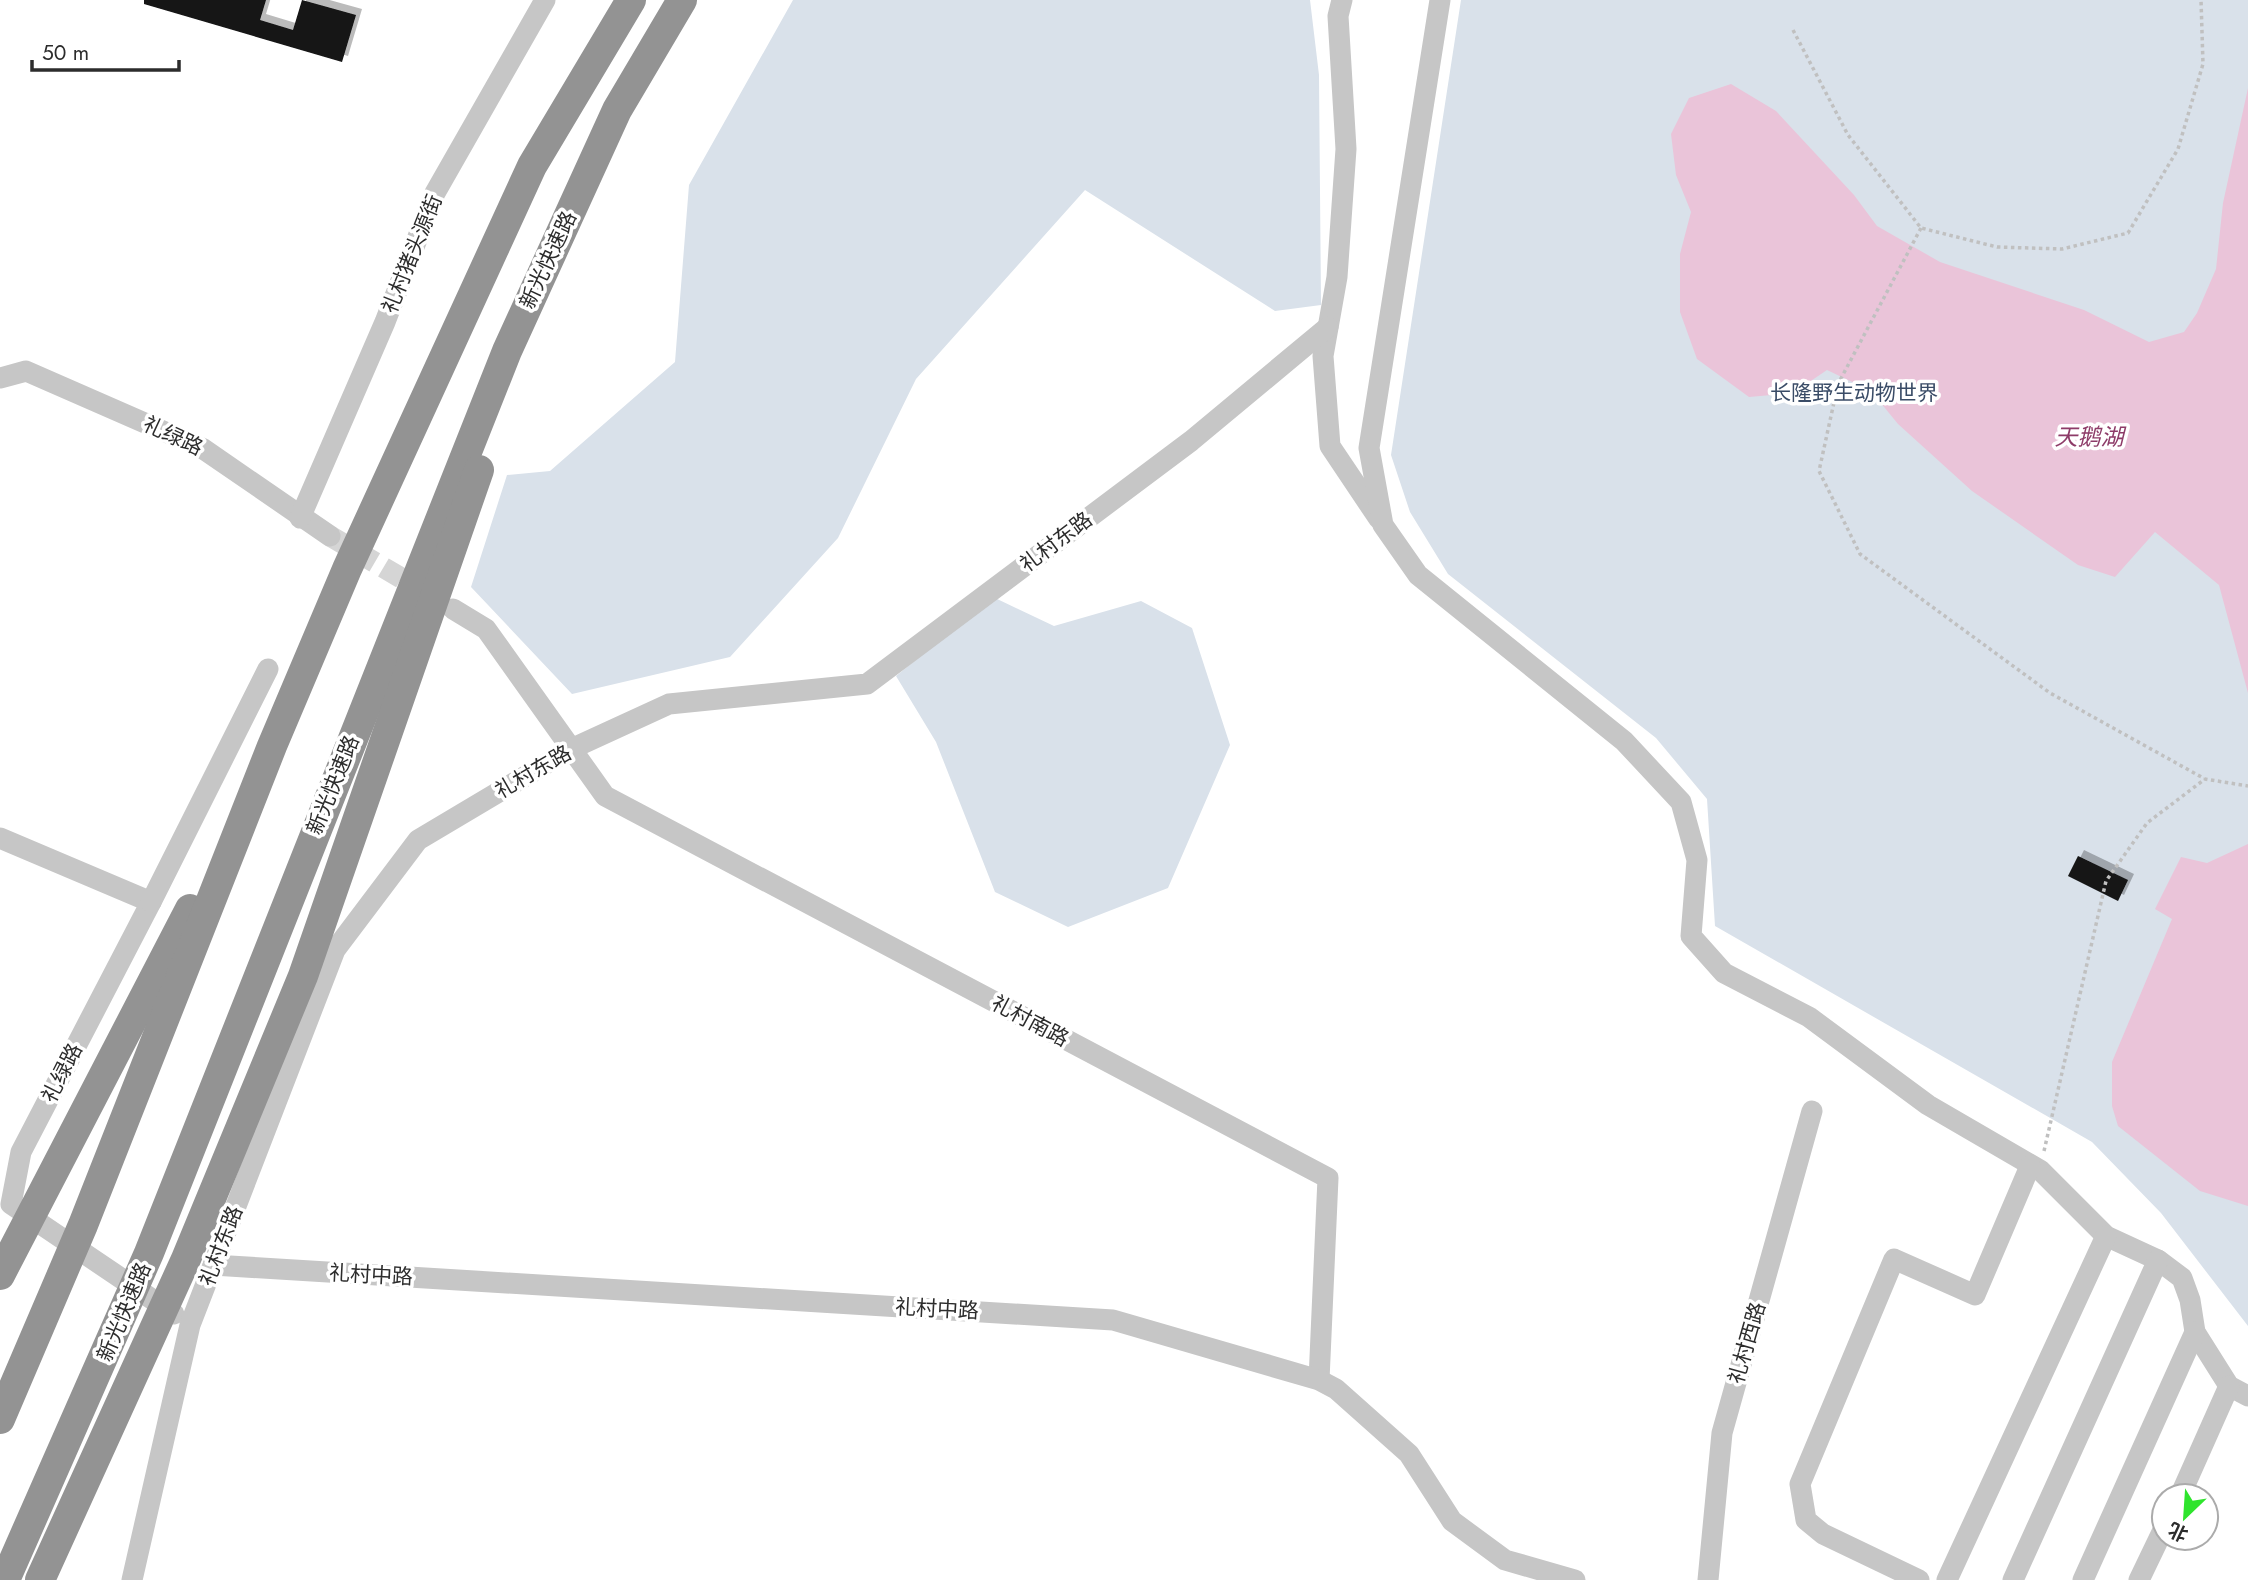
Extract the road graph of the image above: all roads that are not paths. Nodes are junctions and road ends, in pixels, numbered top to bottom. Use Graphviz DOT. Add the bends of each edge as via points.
graph roads {
  1 [pos="545,0"];
  2 [pos="631,0"];
  3 [pos="682,0"];
  4 [pos="1342,0"];
  5 [pos="1440,0"];
  6 [pos="556,244"];
  7 [pos="1328,327"];
  8 [pos="0,378"];
  9 [pos="300,518"];
  10 [pos="1383,525"];
  11 [pos="330,536"];
  12 [pos="453,609"];
  13 [pos="268,669"];
  14 [pos="272,746"];
  15 [pos="571,749"];
  16 [pos="0,838"];
  17 [pos="151,902"];
  18 [pos="1812,1111"];
  19 [pos="2035,1168"];
  20 [pos="2106,1236"];
  21 [pos="2158,1260"];
  22 [pos="199,1262"];
  23 [pos="0,1275"];
  24 [pos="190,1325"];
  25 [pos="2195,1332"];
  26 [pos="1320,1380"];
  27 [pos="2239,1390"];
  28 [pos="0,1419"];
  29 [pos="2187,1482"];
  30 [pos="2152,1552"];
  31 [pos="43,1573"];
  32 [pos="5,1580"];
  33 [pos="132,1580"];
  34 [pos="1575,1580"];
  35 [pos="1708,1580"];
  36 [pos="1919,1580"];
  37 [pos="1947,1580"];
  38 [pos="2013,1580"];
  39 [pos="2083,1580"];
  40 [pos="2139,1580"];
  1 -- 9 [label="street, 礼村猪头源街" via="435,193"];
  2 -- 14 [label="highway" via="532,166 347,569"];
  3 -- 6 [label="highway, 新光快速路" via="617,110"];
  4 -- 7 [label="street" via="1338,16 1346,149 1337,277"];
  5 -- 10 [label="street" via="1370,448"];
  6 -- 22 [label="highway"];
  6 -- 32 [label="highway, 新光快速路" via="506,351 149,1253"];
  7 -- 10 [label="street" via="1323,356 1330,446"];
  7 -- 15 [label="street, 礼村东路" via="1191,441 867,684 669,704"];
  8 -- 9 [label="street, 礼绿路" via="26,371 202,448"];
  9 -- 11 [label="street, 礼绿路"];
  10 -- 19 [label="street" via="1418,575 1624,741 1681,802 1697,860 1692,936 1724,973 1810,1017 1928,1105"];
  12 -- 15 [label="street" via="486,629"];
  13 -- 17 [label="street"];
  14 -- 23 [label="highway"];
  14 -- 28 [label="highway" via="83,1225"];
  15 -- 22 [label="street, 礼村东路" via="418,840 335,950"];
  15 -- 26 [label="street, 礼村南路" via="605,796 1328,1178"];
  16 -- 17 [label="street"];
  17 -- 24 [label="street, 礼绿路" via="21,1152 11,1204"];
  18 -- 35 [label="street, 礼村西路" via="1721,1433"];
  19 -- 20 [label="street"];
  19 -- 36 [label="street" via="1975,1295 1894,1259 1800,1484 1806,1520 1823,1534"];
  20 -- 21 [label="street"];
  20 -- 37 [label="street"];
  21 -- 25 [label="street" via="2182,1278"];
  21 -- 38 [label="street"];
  22 -- 24 [label="street, 礼村东路"];
  22 -- 26 [label="street, 礼村中路" via="1113,1320"];
  22 -- 31 [label="highway" via="90,1468"];
  24 -- 33 [label="street, 礼村东路"];
  25 -- 27 [label="street"];
  25 -- 39 [label="street"];
  26 -- 34 [label="street, 礼村中路" via="1409,1454 1452,1521 1505,1560"];
  27 -- 29 [label="street"];
  30 -- 40 [label="street"];
}
